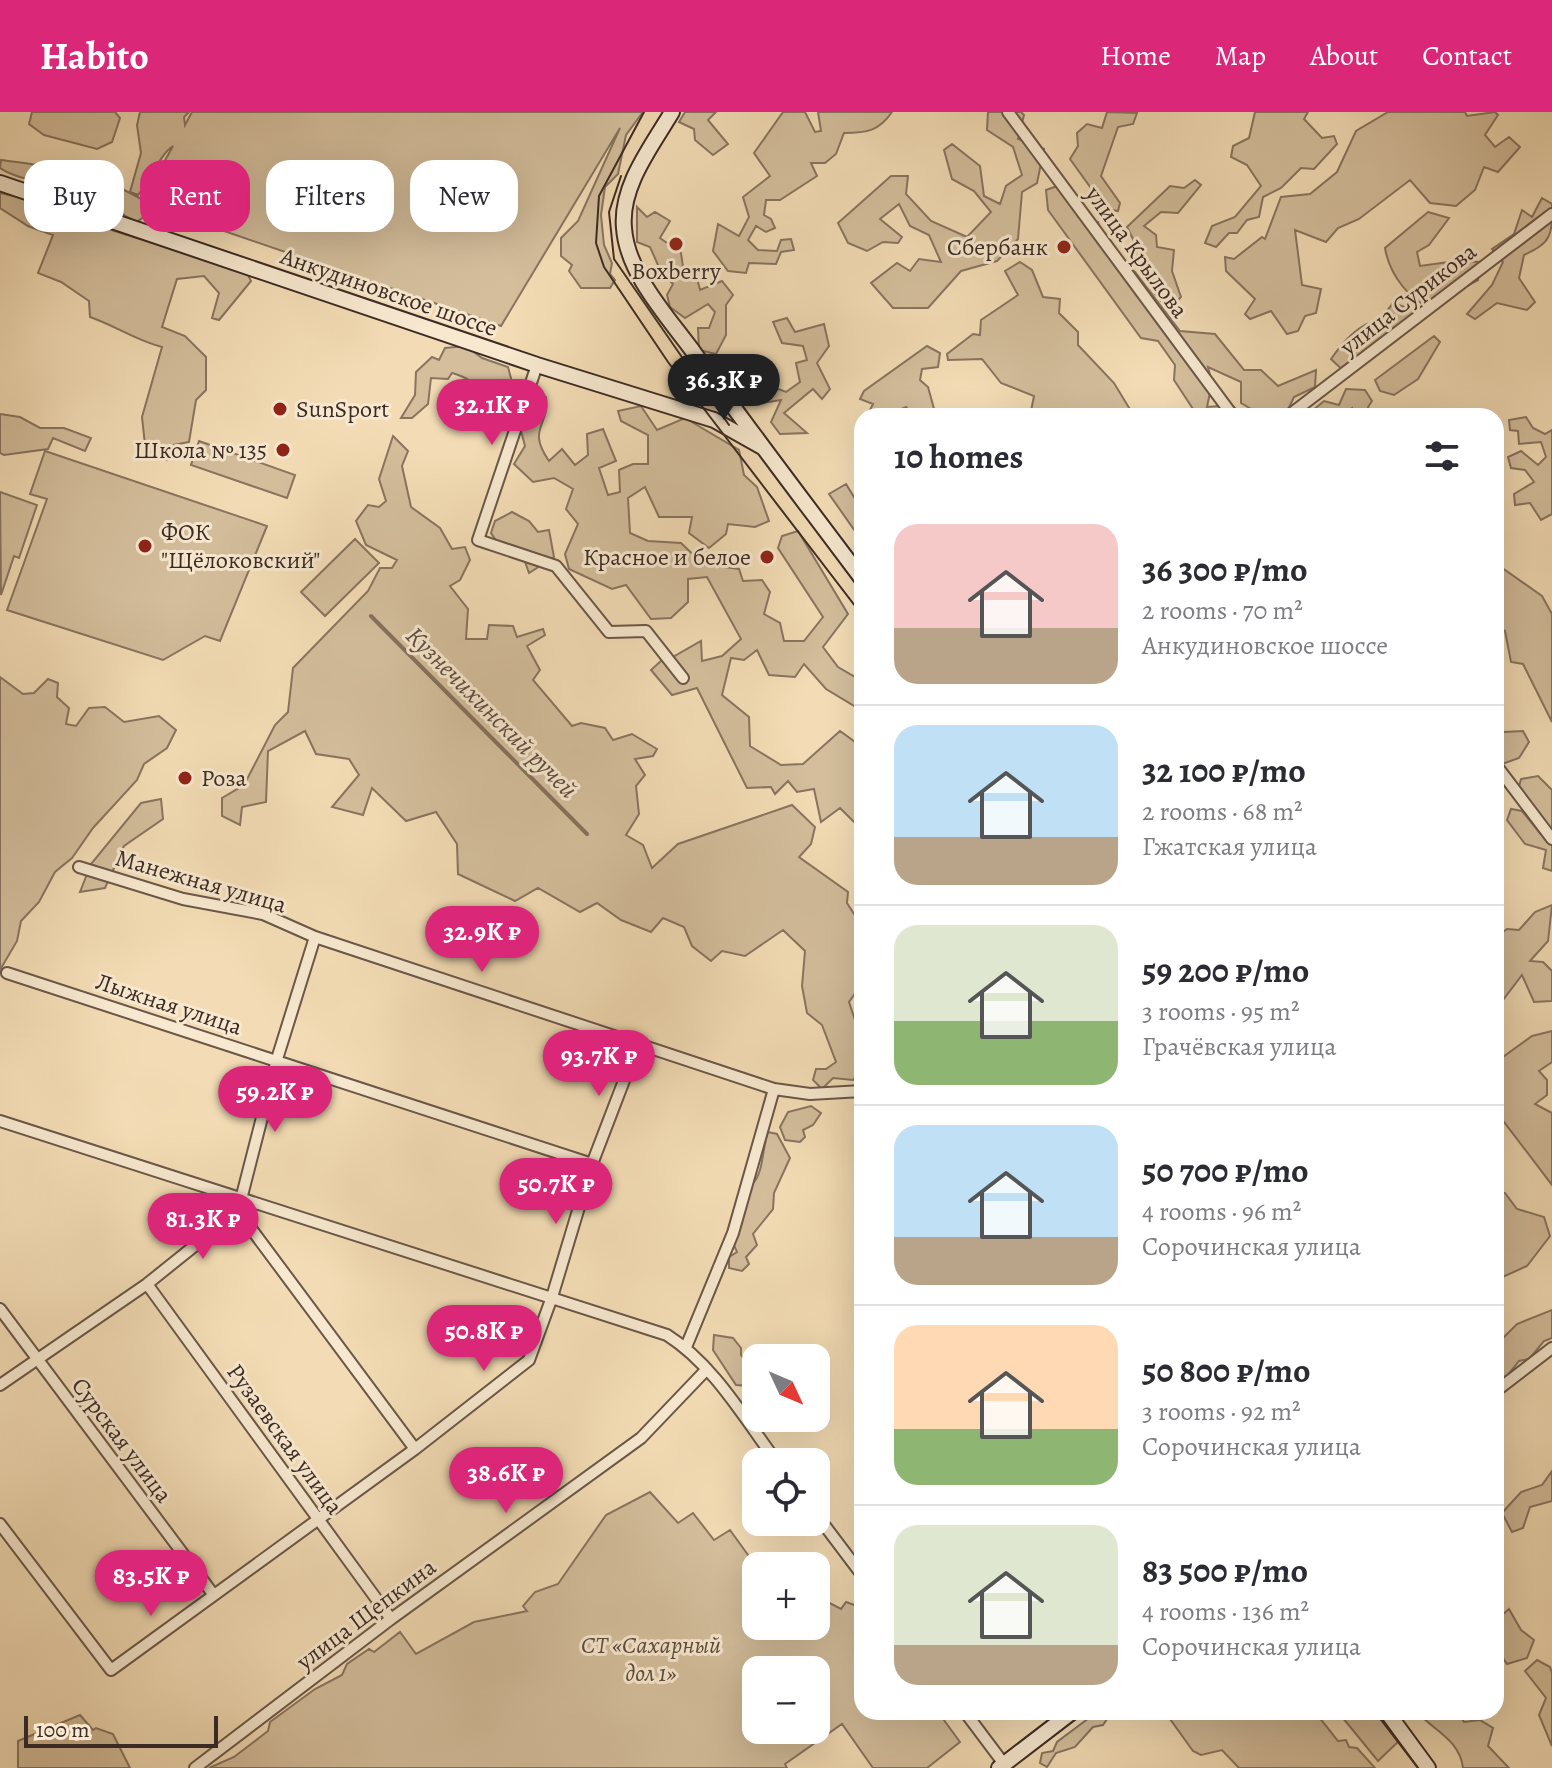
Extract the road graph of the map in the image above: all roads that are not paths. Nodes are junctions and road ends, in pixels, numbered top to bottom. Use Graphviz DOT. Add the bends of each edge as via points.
graph roads {
  1 [pos="672,112"];
  2 [pos="1008,112"];
  3 [pos="0,183"];
  4 [pos="1552,214"];
  5 [pos="537,365"];
  6 [pos="719,388"];
  7 [pos="1227,408"];
  8 [pos="1298,408"];
  9 [pos="689,413"];
  10 [pos="762,447"];
  11 [pos="854,568"];
  12 [pos="683,678"];
  13 [pos="1504,777"];
  14 [pos="1552,839"];
  15 [pos="79,867"];
  16 [pos="315,937"];
  17 [pos="7,973"];
  18 [pos="638,1044"];
  19 [pos="277,1059"];
  20 [pos="774,1089"];
  21 [pos="854,1091"];
  22 [pos="0,1121"];
  23 [pos="592,1164"];
  24 [pos="240,1205"];
  25 [pos="147,1284"];
  26 [pos="552,1297"];
  27 [pos="0,1309"];
  28 [pos="686,1347"];
  29 [pos="1552,1348"];
  30 [pos="36,1359"];
  31 [pos="707,1369"];
  32 [pos="0,1385"];
  33 [pos="1504,1385"];
  34 [pos="766,1448"];
  35 [pos="415,1449"];
  36 [pos="317,1517"];
  37 [pos="0,1524"];
  38 [pos="830,1533"];
  39 [pos="854,1564"];
  40 [pos="213,1594"];
  41 [pos="391,1619"];
  42 [pos="970,1720"];
  43 [pos="1062,1720"];
  44 [pos="1393,1720"];
  45 [pos="1002,1766"];
  46 [pos="195,1768"];
  47 [pos="1428,1768"];
  1 -- 6 [label="street" via="628,191 626,247"];
  2 -- 7 [label="street, улица Крылова"];
  3 -- 5 [label="street, Анкудиновское шоссе"];
  4 -- 8 [label="street, улица Сурикова"];
  5 -- 9 [label="street, Анкудиновское шоссе"];
  5 -- 12 [label="street" via="478,540 556,566 609,632 646,631"];
  6 -- 9 [label="street" via="715,405"];
  6 -- 10 [label="street"];
  9 -- 10 [label="street, Анкудиновское шоссе" via="723,424"];
  10 -- 11 [label="street"];
  13 -- 14 [label="street"];
  15 -- 16 [label="street, Манежная улица" via="183,899 263,914"];
  16 -- 18 [label="street, Манежная улица"];
  16 -- 19 [label="street"];
  17 -- 19 [label="street, Лыжная улица"];
  18 -- 20 [label="street, Манежная улица"];
  18 -- 23 [label="street"];
  19 -- 23 [label="street, Лыжная улица"];
  19 -- 24 [label="street"];
  20 -- 21 [label="street, Манежная улица"];
  20 -- 28 [label="street" via="733,1233"];
  22 -- 24 [label="street"];
  23 -- 26 [label="street"];
  24 -- 25 [label="street"];
  24 -- 26 [label="street"];
  24 -- 35 [label="street"];
  25 -- 30 [label="street"];
  25 -- 36 [label="street, Рузаевская улица"];
  26 -- 28 [label="street" via="645,1326"];
  26 -- 35 [label="street" via="529,1360"];
  27 -- 30 [label="street, Сурская улица"];
  28 -- 31 [label="street"];
  29 -- 33 [label="street"];
  30 -- 32 [label="street"];
  30 -- 40 [label="street, Сурская улица"];
  31 -- 34 [label="street"];
  31 -- 41 [label="street, улица Щепкина" via="641,1438"];
  35 -- 36 [label="street"];
  36 -- 40 [label="street"];
  36 -- 41 [label="street, Рузаевская улица"];
  37 -- 40 [label="street" via="111,1670"];
  38 -- 39 [label="street"];
  41 -- 46 [label="street, улица Щепкина"];
  42 -- 45 [label="street"];
  43 -- 45 [label="street"];
  44 -- 47 [label="street"];
}
